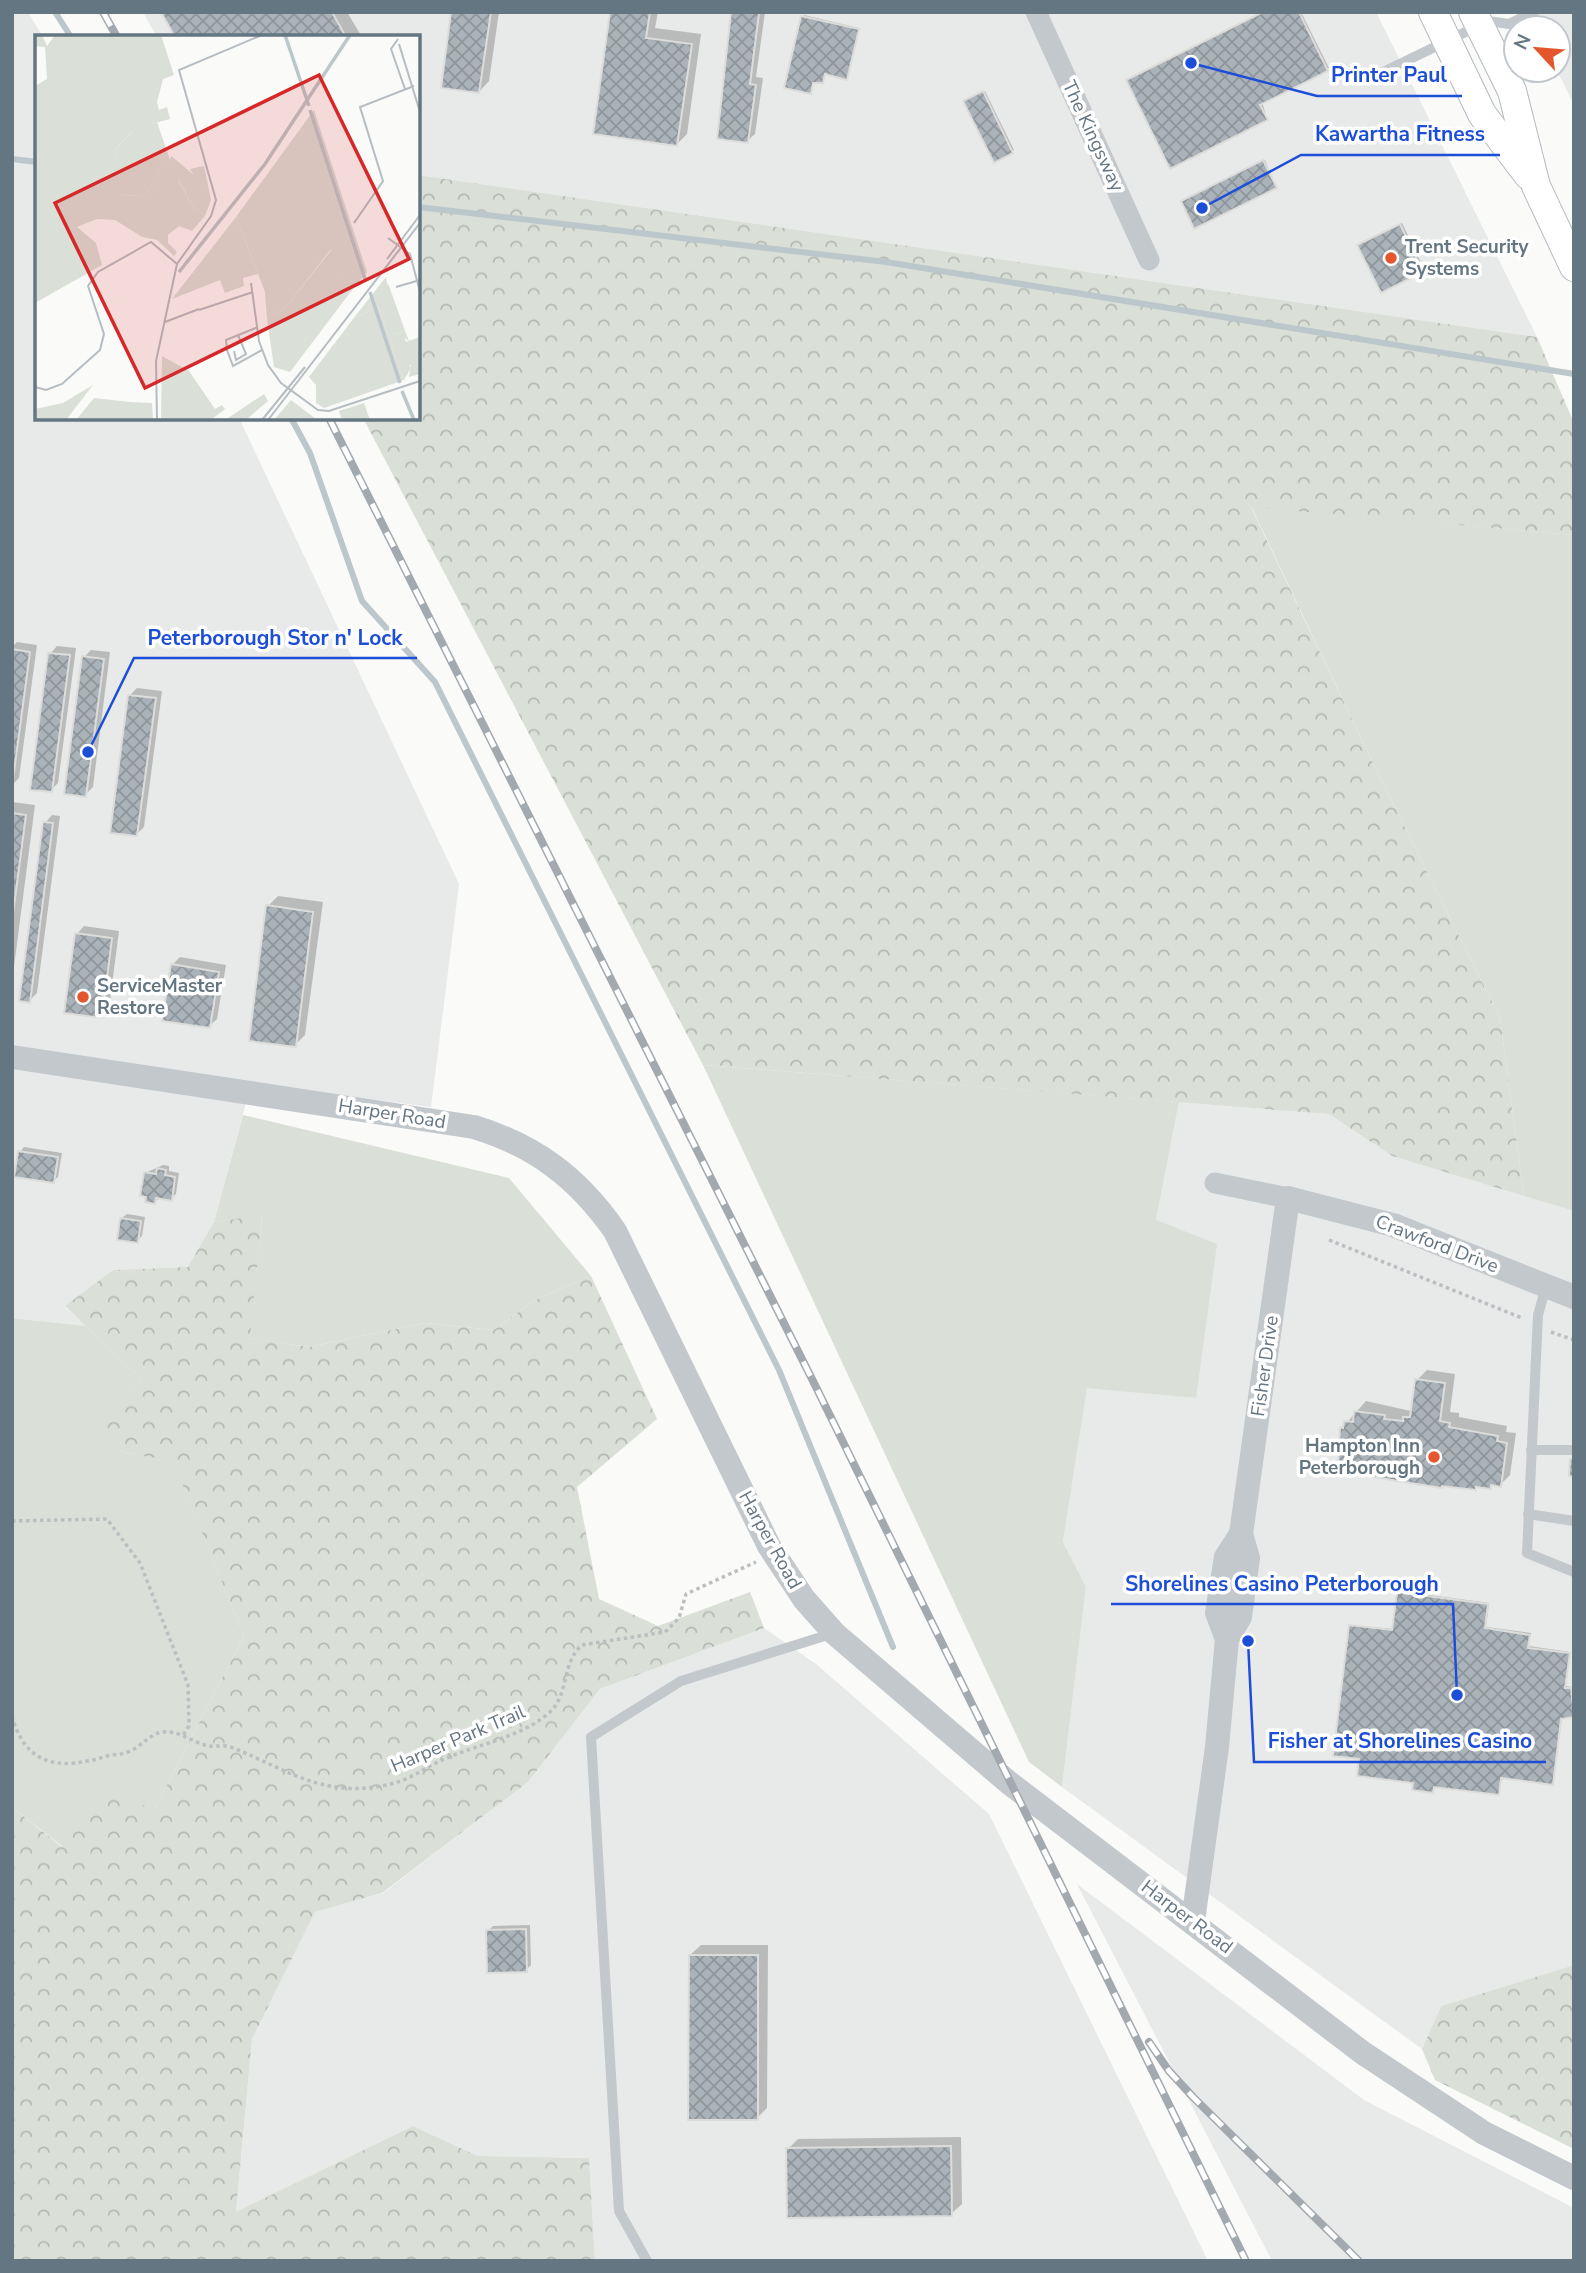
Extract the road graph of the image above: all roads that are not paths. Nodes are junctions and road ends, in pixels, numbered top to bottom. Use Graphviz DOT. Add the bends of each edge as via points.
graph roads {
  1 [pos="1036,12"];
  2 [pos="1433,12"];
  3 [pos="1534,12"];
  4 [pos="1483,17"];
  5 [pos="1447,41"];
  6 [pos="1367,80"];
  7 [pos="1536,186"];
  8 [pos="1149,260"];
  9 [pos="1574,267"];
  10 [pos="12,1057"];
  11 [pos="1215,1183"];
  12 [pos="1289,1198"];
  13 [pos="1546,1287"];
  14 [pos="1574,1297"];
  15 [pos="1531,1450"];
  16 [pos="1574,1450"];
  17 [pos="1528,1514"];
  18 [pos="1574,1521"];
  19 [pos="1574,1572"];
  20 [pos="834,1633"];
  21 [pos="1193,1921"];
  22 [pos="1574,2178"];
  23 [pos="647,2261"];
  1 -- 8 [label="street, The Kingsway"];
  2 -- 5 [label="main road"];
  3 -- 4 [label="lane" via="1509,24"];
  4 -- 5 [label="lane"];
  4 -- 7 [label="main road" via="1512,91"];
  5 -- 6 [label="lane"];
  5 -- 7 [label="main road" via="1482,114"];
  7 -- 9 [label="main road"];
  10 -- 20 [label="street, Harper Road" via="474,1127 547,1158 594,1202 615,1231 769,1546 804,1599"];
  11 -- 12 [label="street, Crawford Drive"];
  12 -- 13 [label="street, Crawford Drive" via="1393,1225"];
  12 -- 21 [label="street, Fisher Drive" via="1241,1534 1248,1558 1240,1617 1227,1639"];
  13 -- 14 [label="street, Crawford Drive"];
  13 -- 15 [label="lane" via="1538,1325"];
  15 -- 16 [label="lane"];
  15 -- 17 [label="lane"];
  17 -- 18 [label="lane"];
  17 -- 19 [label="lane" via="1527,1553"];
  20 -- 21 [label="street, Harper Road" via="1008,1782"];
  20 -- 23 [label="lane" via="681,1681 591,1737 619,2211"];
  21 -- 22 [label="street, Harper Road" via="1429,2099 1484,2133"];
}
